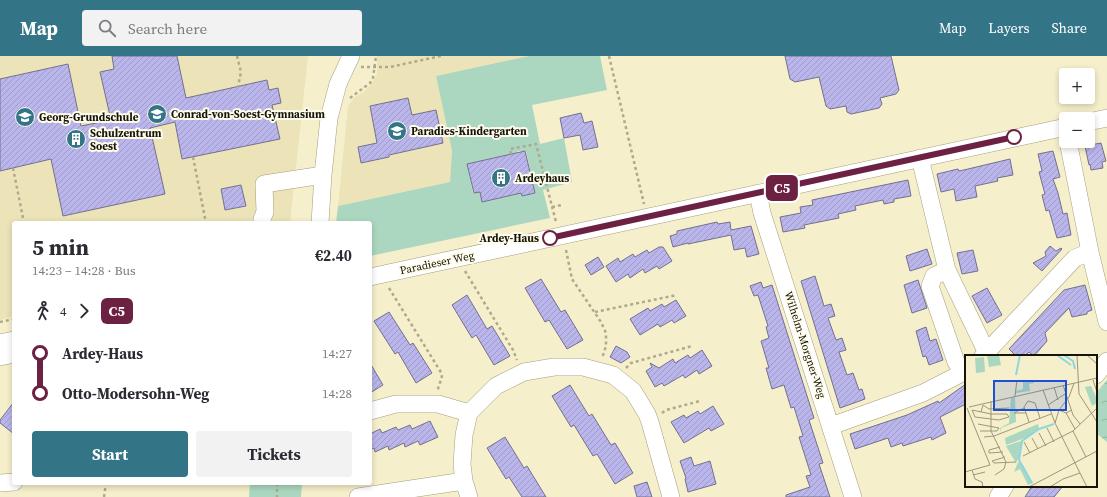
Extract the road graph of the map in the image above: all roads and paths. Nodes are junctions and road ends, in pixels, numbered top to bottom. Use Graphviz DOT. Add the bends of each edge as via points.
graph roads {
  1 [pos="237,56"];
  2 [pos="376,56"];
  3 [pos="442,56"];
  4 [pos="609,56"];
  5 [pos="349,61"];
  6 [pos="375,67"];
  7 [pos="238,87"];
  8 [pos="347,103"];
  9 [pos="1107,118"];
  10 [pos="1095,121"];
  11 [pos="1059,133"];
  12 [pos="1069,148"];
  13 [pos="511,154"];
  14 [pos="193,157"];
  15 [pos="920,158"];
  16 [pos="13,168"];
  17 [pos="323,174"];
  18 [pos="758,194"];
  19 [pos="562,205"];
  20 [pos="552,207"];
  21 [pos="648,218"];
  22 [pos="24,221"];
  23 [pos="206,221"];
  24 [pos="259,221"];
  25 [pos="320,221"];
  26 [pos="561,236"];
  27 [pos="1090,252"];
  28 [pos="459,258"];
  29 [pos="947,270"];
  30 [pos="377,276"];
  31 [pos="677,295"];
  32 [pos="595,312"];
  33 [pos="12,319"];
  34 [pos="0,322"];
  35 [pos="1107,322"];
  36 [pos="12,340"];
  37 [pos="0,343"];
  38 [pos="692,346"];
  39 [pos="12,354"];
  40 [pos="985,354"];
  41 [pos="0,357"];
  42 [pos="1107,361"];
  43 [pos="965,372"];
  44 [pos="522,373"];
  45 [pos="606,374"];
  46 [pos="1097,374"];
  47 [pos="700,401"];
  48 [pos="438,404"];
  49 [pos="372,410"];
  50 [pos="469,413"];
  51 [pos="650,422"];
  52 [pos="831,426"];
  53 [pos="464,480"];
  54 [pos="12,482"];
  55 [pos="0,483"];
  56 [pos="106,485"];
  57 [pos="277,485"];
  58 [pos="1004,487"];
  59 [pos="104,497"];
  60 [pos="277,497"];
  61 [pos="358,497"];
  62 [pos="469,497"];
  63 [pos="671,497"];
  64 [pos="853,497"];
  65 [pos="998,497"];
  1 -- 7 [label="path" via="240,72"];
  2 -- 6 [label="path"];
  3 -- 6 [label="path"];
  4 -- 21 [label="path"];
  5 -- 6 [label="path"];
  5 -- 17 [label="street" via="338,84 330,118"];
  6 -- 8 [label="path" via="370,83 351,96"];
  9 -- 10 [label="street"];
  11 -- 15 [label="street, Paradieser Weg"];
  12 -- 27 [label="street"];
  13 -- 20 [label="path" via="510,149 536,144"];
  14 -- 23 [label="path"];
  15 -- 18 [label="street, Paradieser Weg"];
  15 -- 29 [label="street"];
  16 -- 22 [label="path"];
  17 -- 24 [label="street" via="264,184 265,212"];
  17 -- 25 [label="street"];
  18 -- 21 [label="street, Paradieser Weg"];
  18 -- 52 [label="street, Wilhelm-Morgner-Weg"];
  19 -- 20 [label="path"];
  20 -- 26 [label="path"];
  21 -- 26 [label="street, Paradieser Weg"];
  26 -- 28 [label="street, Paradieser Weg"];
  26 -- 32 [label="path" via="572,279"];
  27 -- 35 [label="street"];
  27 -- 40 [label="street" via="1075,258"];
  28 -- 30 [label="street, Paradieser Weg"];
  28 -- 44 [label="path" via="513,350"];
  29 -- 40 [label="street"];
  29 -- 43 [label="street" via="934,276 930,286 956,362"];
  30 -- 48 [label="path" via="390,290 442,374 438,386"];
  31 -- 32 [label="path"];
  32 -- 45 [label="path" via="606,333"];
  33 -- 34 [label="path"];
  36 -- 37 [label="street"];
  38 -- 45 [label="path"];
  39 -- 41 [label="street"];
  42 -- 46 [label="street"];
  43 -- 52 [label="street" via="923,393"];
  44 -- 45 [label="street" via="554,367 583,367"];
  44 -- 50 [label="street" via="496,386"];
  45 -- 51 [label="street" via="633,391"];
  47 -- 51 [label="path" via="666,410"];
  48 -- 49 [label="street" via="396,404"];
  48 -- 50 [label="street"];
  50 -- 53 [label="street" via="464,435"];
  51 -- 63 [label="street"];
  52 -- 64 [label="street, Wilhelm-Morgner-Weg"];
  53 -- 61 [label="street"];
  53 -- 62 [label="street"];
  54 -- 55 [label="street"];
  56 -- 59 [label="path"];
  57 -- 60 [label="path"];
  58 -- 65 [label="street"];
}
